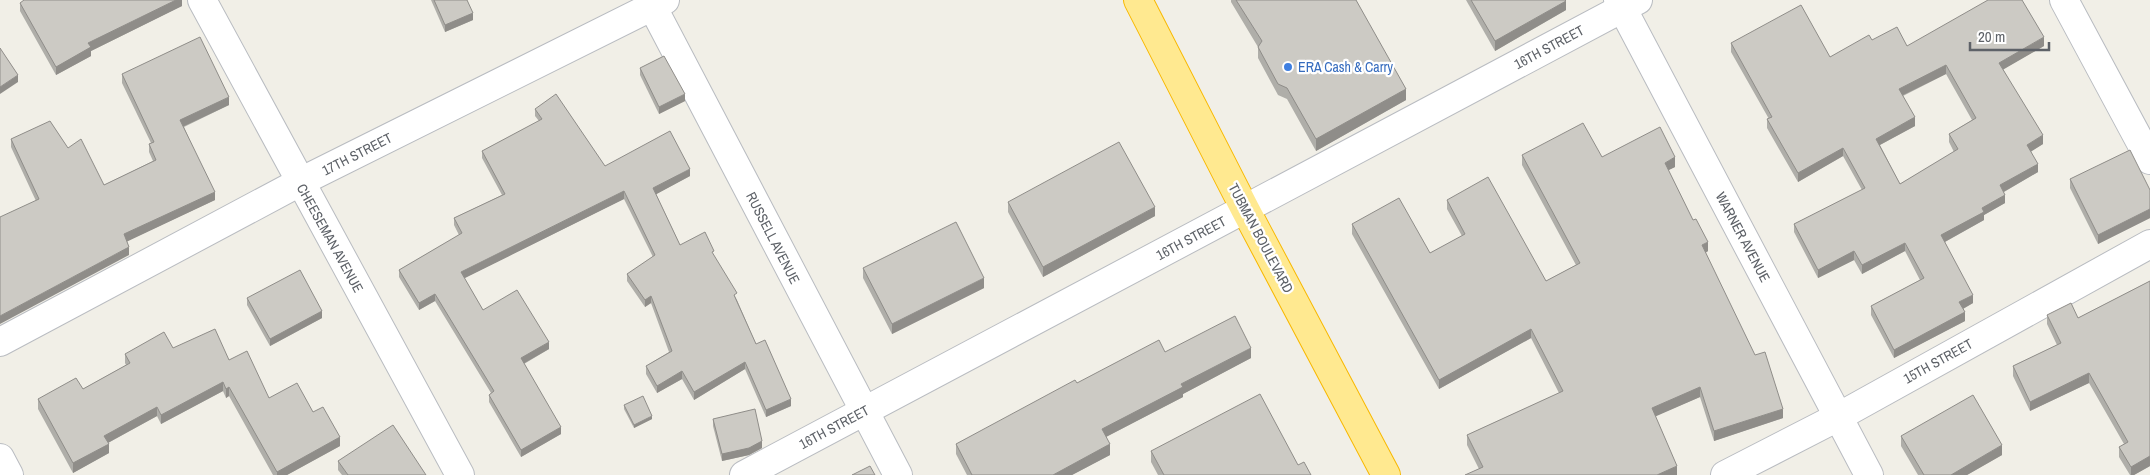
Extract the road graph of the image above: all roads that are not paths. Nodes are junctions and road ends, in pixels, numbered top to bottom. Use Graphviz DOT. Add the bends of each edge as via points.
graph roads {
  1 [pos="202,0"];
  2 [pos="1138,0"];
  3 [pos="2064,0"];
  4 [pos="655,2"];
  5 [pos="1626,3"];
  6 [pos="2150,160"];
  7 [pos="300,182"];
  8 [pos="1245,209"];
  9 [pos="2150,244"];
  10 [pos="0,342"];
  11 [pos="863,412"];
  12 [pos="1838,417"];
  13 [pos="0,458"];
  14 [pos="9,475"];
  15 [pos="460,475"];
  16 [pos="744,475"];
  17 [pos="898,475"];
  18 [pos="1386,475"];
  19 [pos="1725,475"];
  20 [pos="1869,475"];
  1 -- 7 [label="street, CHEESEMAN AVENUE"];
  2 -- 8 [label="highway, TUBMAN BOULEVARD"];
  3 -- 6 [label="street"];
  4 -- 7 [label="street, 17TH STREET"];
  4 -- 11 [label="street, RUSSELL AVENUE"];
  5 -- 8 [label="street, 16TH STREET"];
  5 -- 12 [label="street, WARNER AVENUE"];
  7 -- 10 [label="street, 17TH STREET"];
  7 -- 15 [label="street, CHEESEMAN AVENUE"];
  8 -- 11 [label="street, 16TH STREET"];
  8 -- 18 [label="highway, TUBMAN BOULEVARD"];
  9 -- 12 [label="street, 15TH STREET"];
  11 -- 16 [label="street, 16TH STREET"];
  11 -- 17 [label="street, RUSSELL AVENUE"];
  12 -- 19 [label="street, 15TH STREET"];
  12 -- 20 [label="street, WARNER AVENUE"];
  13 -- 14 [label="street"];
}
